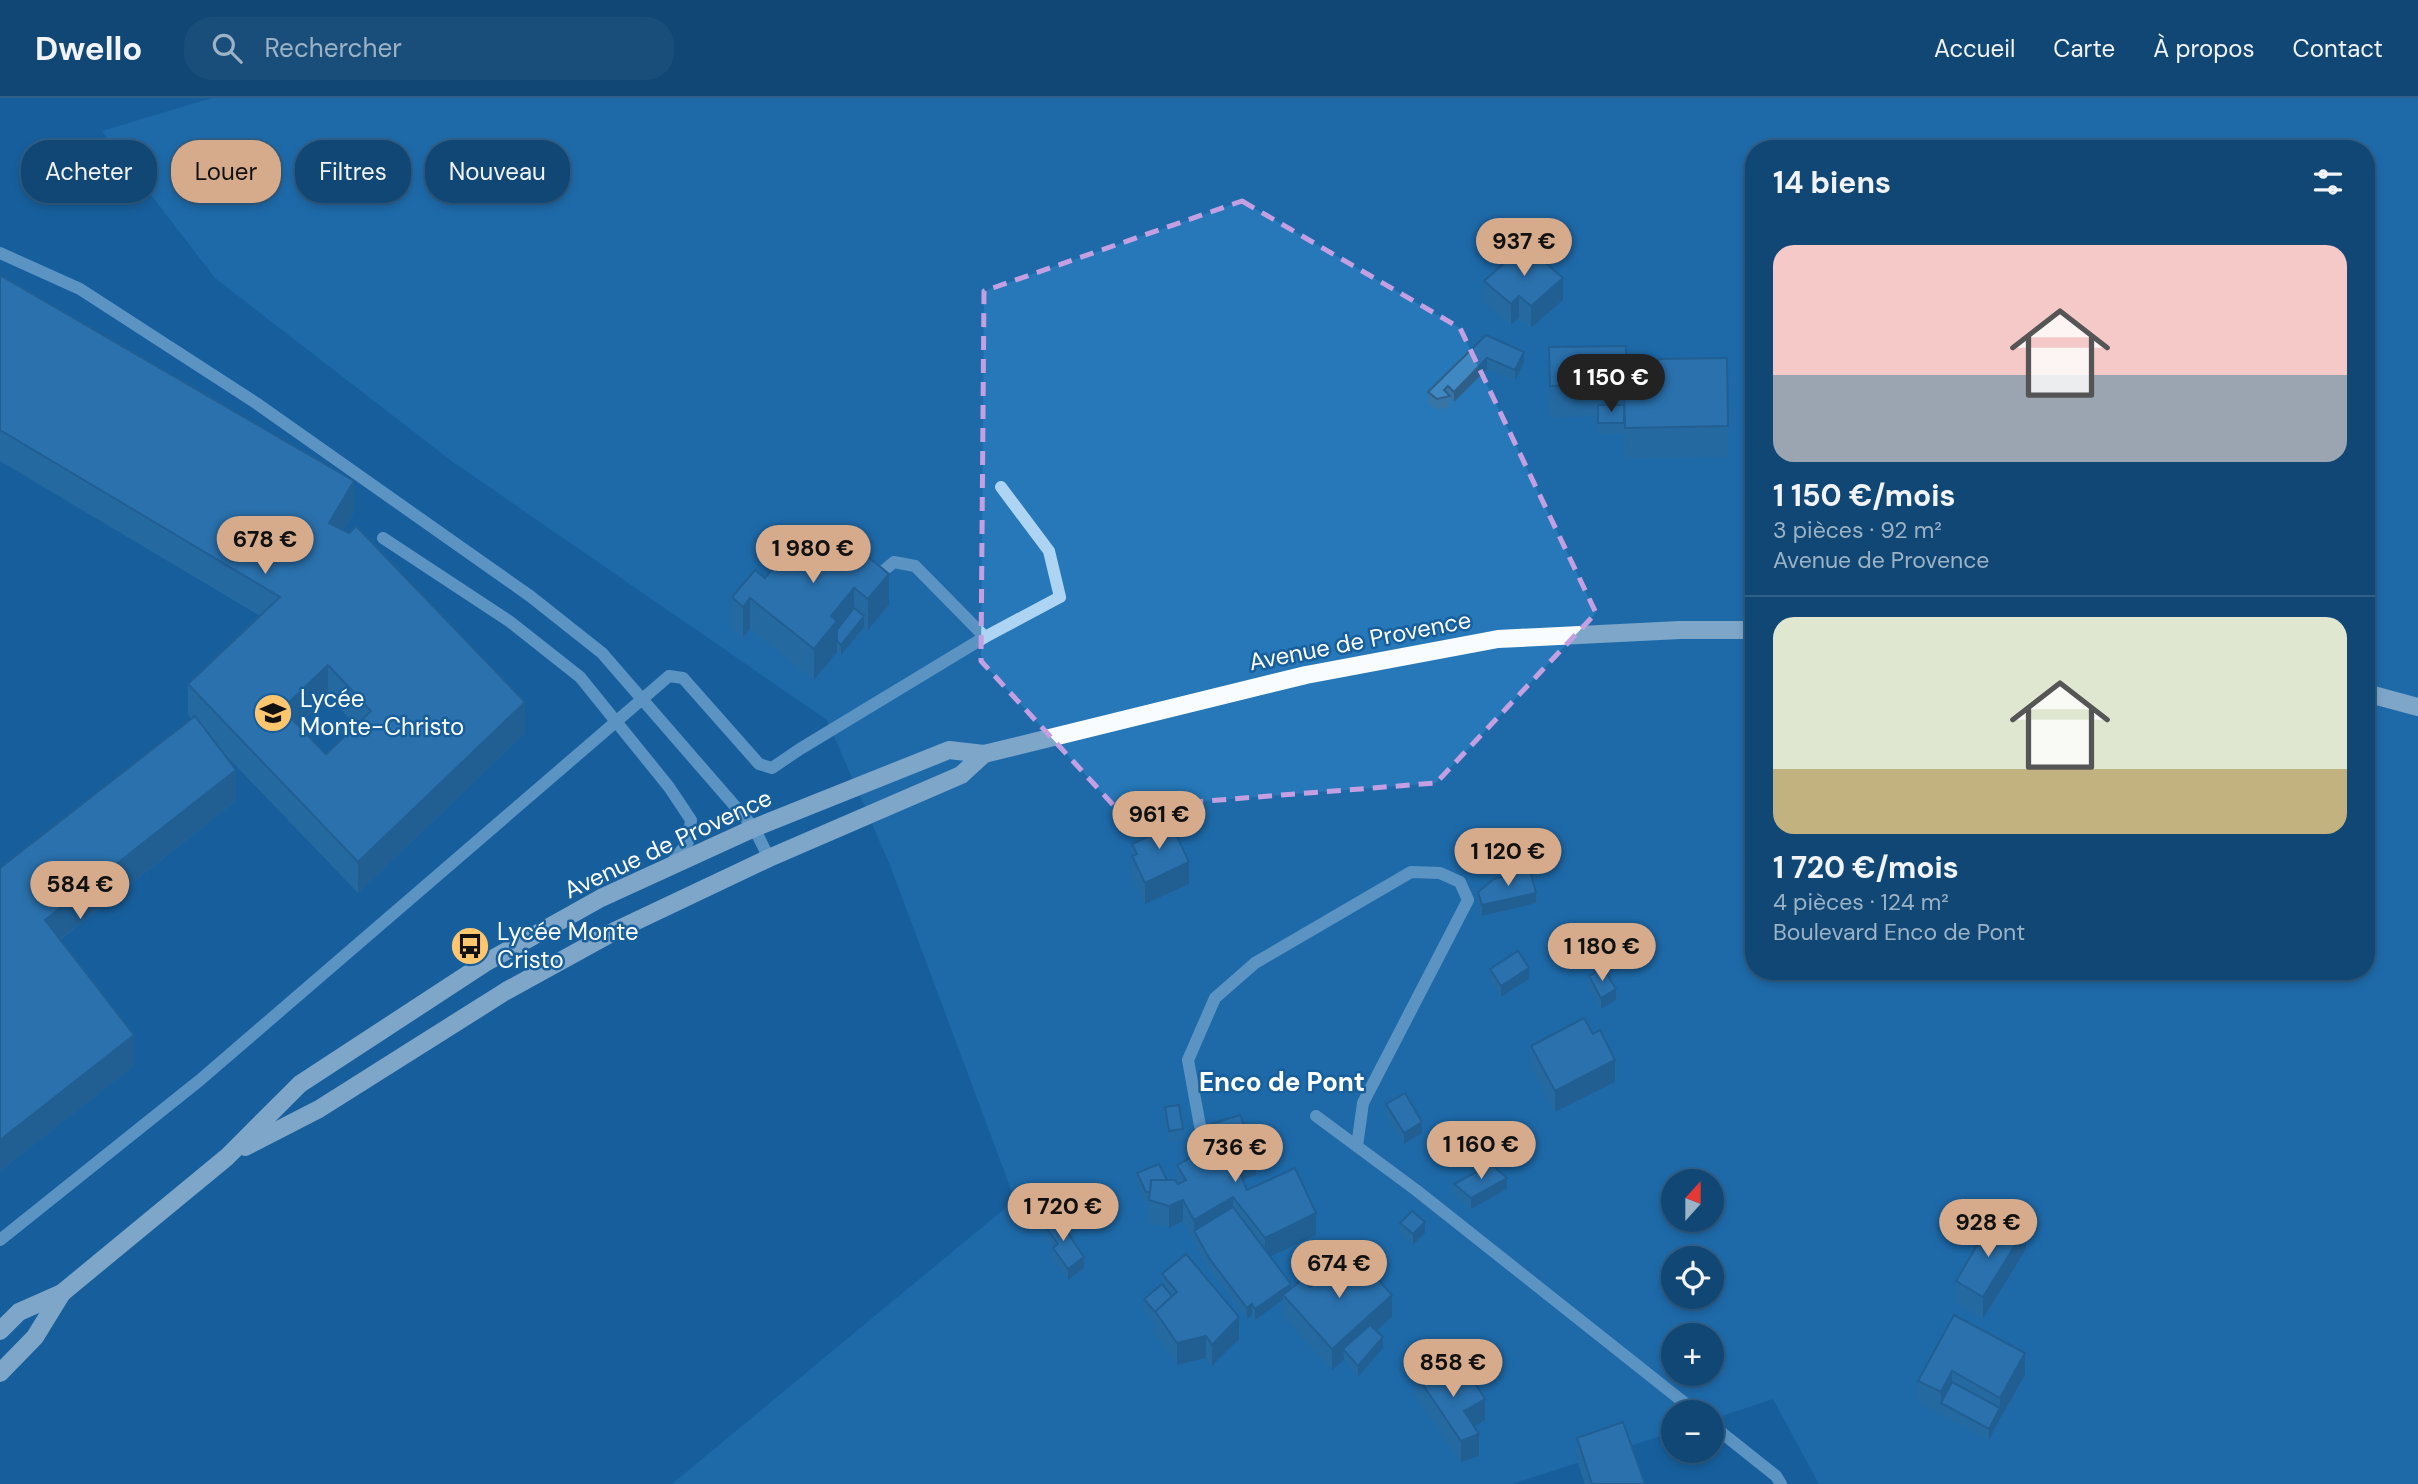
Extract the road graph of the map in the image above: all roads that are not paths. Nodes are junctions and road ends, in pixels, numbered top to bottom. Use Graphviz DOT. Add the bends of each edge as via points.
graph roads {
  1 [pos="0,253"];
  2 [pos="1001,487"];
  3 [pos="383,538"];
  4 [pos="876,577"];
  5 [pos="1745,630"];
  6 [pos="985,637"];
  7 [pos="2375,695"];
  8 [pos="643,699"];
  9 [pos="2418,707"];
  10 [pos="616,721"];
  11 [pos="984,754"];
  12 [pos="754,828"];
  13 [pos="769,858"];
  14 [pos="668,867"];
  15 [pos="1316,1116"];
  16 [pos="1200,1126"];
  17 [pos="1357,1146"];
  18 [pos="227,1157"];
  19 [pos="0,1240"];
  20 [pos="62,1293"];
  21 [pos="0,1331"];
  22 [pos="0,1373"];
  23 [pos="1681,1400"];
  24 [pos="1724,1434"];
  25 [pos="1781,1484"];
  1 -- 8 [label="street" via="80,289 256,403 530,596 602,653"];
  2 -- 6 [label="street" via="1049,551 1060,597"];
  3 -- 10 [label="street" via="509,621 580,677"];
  4 -- 6 [label="street" via="894,562 915,566"];
  5 -- 11 [label="main road, Avenue de Provence" via="1498,639 1306,675"];
  6 -- 8 [label="street" via="772,768 759,764 683,678 669,676"];
  7 -- 9 [label="main road"];
  8 -- 10 [label="street"];
  8 -- 12 [label="street"];
  10 -- 14 [label="street" via="691,820 688,842"];
  10 -- 19 [label="street" via="200,1080"];
  11 -- 12 [label="main road, Avenue de Provence" via="949,750"];
  11 -- 13 [label="main road, Avenue de Provence" via="961,775"];
  12 -- 13 [label="street"];
  12 -- 14 [label="main road, Avenue de Provence"];
  13 -- 18 [label="main road, Avenue de Provence" via="615,931 518,984 319,1109"];
  14 -- 18 [label="main road, Avenue de Provence" via="601,898 485,963 300,1084"];
  15 -- 17 [label="street"];
  16 -- 17 [label="street" via="1188,1060 1215,998 1255,963 1411,872 1440,873 1460,882 1468,900 1363,1103"];
  17 -- 23 [label="street"];
  18 -- 20 [label="main road, Avenue de Provence"];
  20 -- 21 [label="main road, Avenue de Provence" via="19,1312"];
  20 -- 22 [label="main road, Avenue de Provence" via="34,1337"];
  24 -- 25 [label="street"];
}
